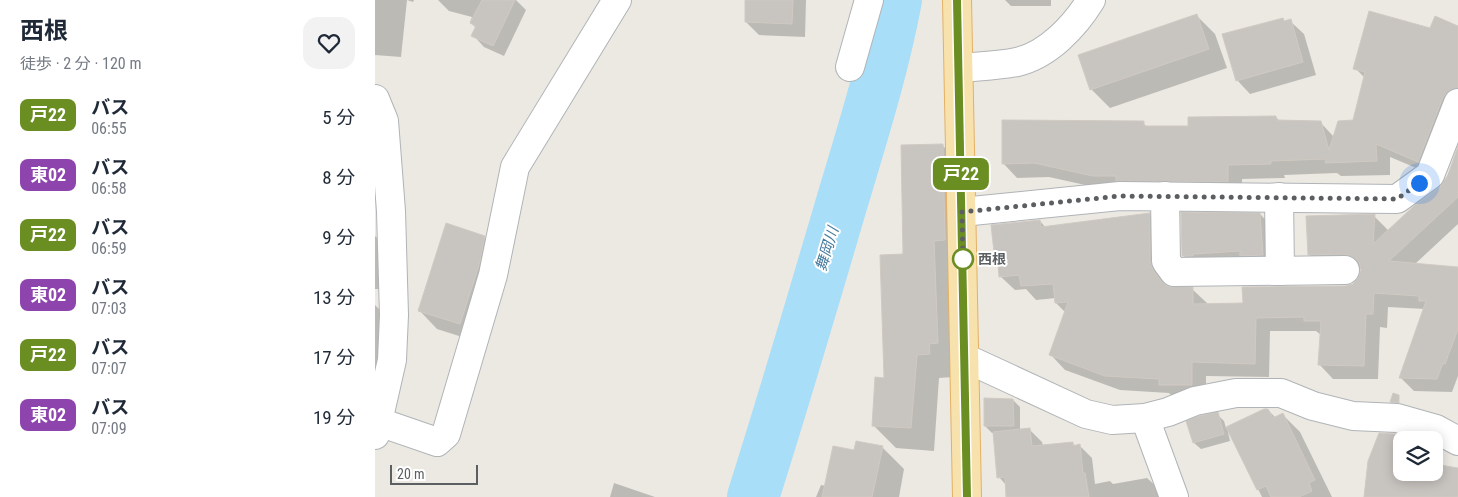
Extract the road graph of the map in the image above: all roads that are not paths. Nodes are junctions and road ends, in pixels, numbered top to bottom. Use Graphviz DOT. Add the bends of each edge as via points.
graph roads {
  1 [pos="617,0"];
  2 [pos="869,0"];
  3 [pos="957,0"];
  4 [pos="1091,0"];
  5 [pos="850,67"];
  6 [pos="959,68"];
  7 [pos="375,99"];
  8 [pos="1458,103"];
  9 [pos="1165,196"];
  10 [pos="1279,198"];
  11 [pos="962,212"];
  12 [pos="1280,270"];
  13 [pos="1345,270"];
  14 [pos="965,358"];
  15 [pos="1145,418"];
  16 [pos="377,429"];
  17 [pos="1458,441"];
  18 [pos="967,497"];
  19 [pos="1175,497"];
  1 -- 16 [label="street" via="515,168 493,275 447,434 437,442"];
  2 -- 5 [label="street"];
  3 -- 6 [label="main road"];
  4 -- 6 [label="street" via="1065,34 1038,54 1018,62"];
  6 -- 11 [label="main road"];
  7 -- 16 [label="street" via="384,121 394,315 392,360"];
  8 -- 10 [label="street" via="1430,175 1397,199"];
  9 -- 10 [label="street"];
  9 -- 11 [label="street" via="1120,196"];
  9 -- 12 [label="street" via="1166,261 1174,272"];
  10 -- 12 [label="street"];
  11 -- 14 [label="main road"];
  12 -- 13 [label="street"];
  14 -- 15 [label="street" via="1086,414 1112,420"];
  14 -- 18 [label="main road"];
  15 -- 17 [label="street" via="1195,400 1236,393 1281,393 1313,406 1353,416 1397,418 1436,429"];
  15 -- 19 [label="street"];
}
